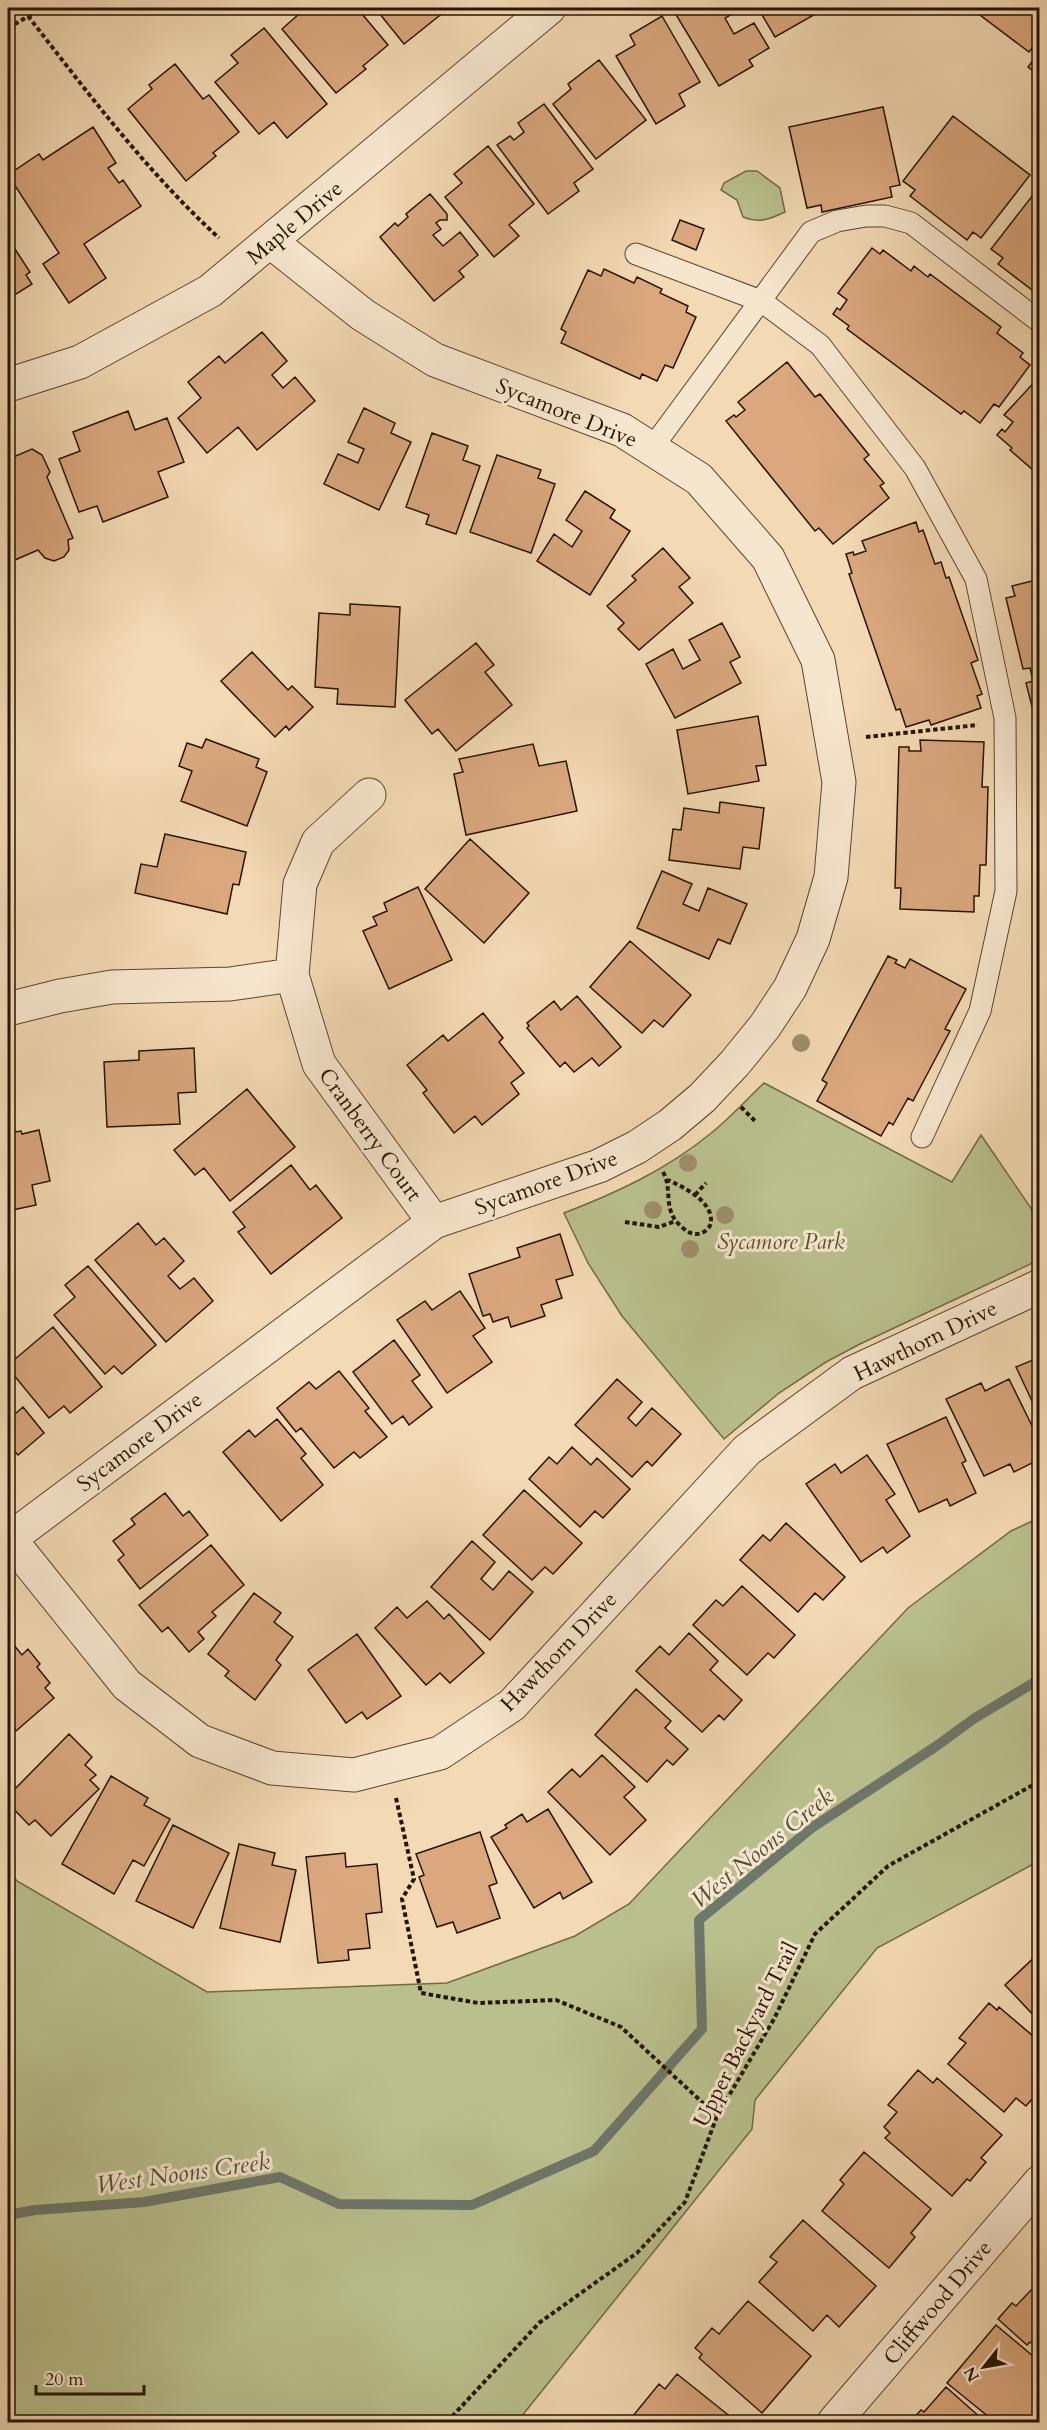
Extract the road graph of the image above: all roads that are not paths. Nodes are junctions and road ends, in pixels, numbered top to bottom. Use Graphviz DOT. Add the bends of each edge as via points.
graph roads {
  1 [pos="549,8"];
  2 [pos="271,242"];
  3 [pos="636,254"];
  4 [pos="761,301"];
  5 [pos="1040,322"];
  6 [pos="8,385"];
  7 [pos="652,448"];
  8 [pos="369,795"];
  9 [pos="292,975"];
  10 [pos="21,1006"];
  11 [pos="922,1137"];
  12 [pos="434,1222"];
  13 [pos="1040,1286"];
  14 [pos="8,1539"];
  15 [pos="1040,2182"];
  16 [pos="834,2422"];
  1 -- 2 [label="street, Maple Drive"];
  2 -- 6 [label="street, Maple Drive" via="210,291 80,362"];
  2 -- 7 [label="street, Sycamore Drive" via="363,315 435,360 622,430"];
  3 -- 4 [label="lane"];
  4 -- 5 [label="lane" via="812,232 837,221 885,216 911,223"];
  4 -- 7 [label="lane"];
  4 -- 11 [label="lane" via="820,345 915,468 976,579 1005,718 1006,891 980,1011"];
  7 -- 12 [label="street, Sycamore Drive" via="699,479 768,558 818,660 839,782 831,877 813,939 790,988 765,1026 702,1098 662,1131 599,1166"];
  8 -- 9 [label="street, Cranberry Court" via="318,842 300,884"];
  9 -- 10 [label="street" via="230,984 112,987"];
  9 -- 12 [label="street, Cranberry Court" via="320,1064"];
  12 -- 14 [label="street, Sycamore Drive"];
  13 -- 14 [label="street, Hawthorn Drive" via="852,1373 747,1450 512,1705 440,1753 354,1775 272,1768 200,1741 127,1685"];
  15 -- 16 [label="street, Cliffwood Drive"];
}
